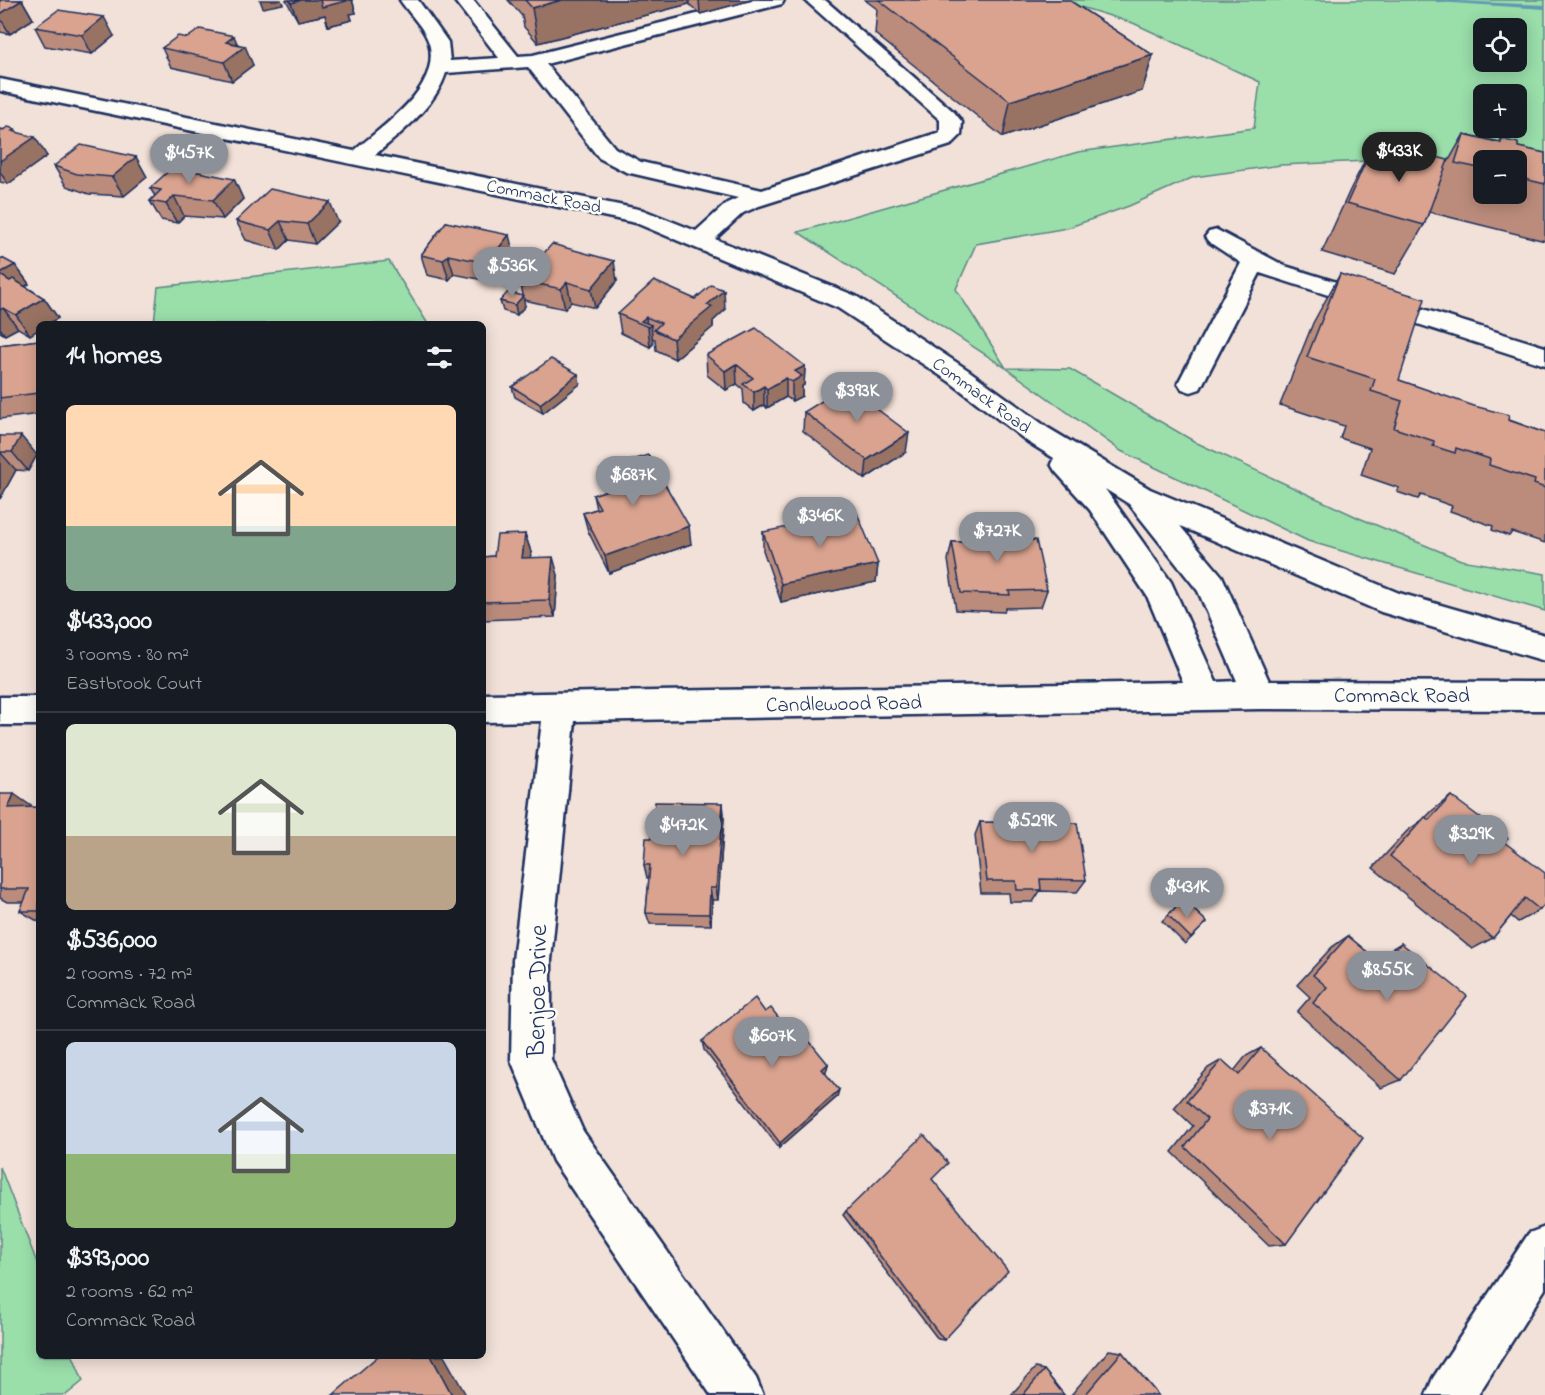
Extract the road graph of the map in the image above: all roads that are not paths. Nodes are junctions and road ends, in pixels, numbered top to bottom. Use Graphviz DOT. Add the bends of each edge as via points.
graph roads {
  1 [pos="775,0"];
  2 [pos="814,0"];
  3 [pos="453,2"];
  4 [pos="413,5"];
  5 [pos="523,63"];
  6 [pos="439,68"];
  7 [pos="0,85"];
  8 [pos="358,159"];
  9 [pos="762,197"];
  10 [pos="1217,237"];
  11 [pos="700,240"];
  12 [pos="1254,261"];
  13 [pos="1545,356"];
  14 [pos="1191,383"];
  15 [pos="1038,435"];
  16 [pos="1139,496"];
  17 [pos="1545,648"];
  18 [pos="1259,694"];
  19 [pos="1545,696"];
  20 [pos="1206,697"];
  21 [pos="486,708"];
  22 [pos="560,708"];
  23 [pos="0,711"];
  24 [pos="36,711"];
  25 [pos="1545,1249"];
  26 [pos="739,1395"];
  27 [pos="1450,1395"];
  1 -- 5 [label="street"];
  2 -- 9 [label="street" via="947,116 952,130 943,140"];
  3 -- 4 [label="street"];
  3 -- 5 [label="street"];
  4 -- 6 [label="street" via="440,45"];
  5 -- 6 [label="street"];
  5 -- 9 [label="street" via="618,160"];
  6 -- 8 [label="street" via="419,102"];
  7 -- 8 [label="street, Commack Road"];
  8 -- 11 [label="street, Commack Road" via="643,217"];
  9 -- 11 [label="street" via="735,208"];
  10 -- 12 [label="street"];
  11 -- 15 [label="street, Commack Road" via="847,302 959,376"];
  12 -- 13 [label="street" via="1302,280"];
  12 -- 14 [label="street"];
  15 -- 16 [label="street, Commack Road"];
  15 -- 20 [label="street, Commack Road" via="1100,502 1160,591"];
  16 -- 17 [label="street" via="1392,603"];
  16 -- 18 [label="street, Commack Road" via="1211,585"];
  18 -- 19 [label="street, Commack Road"];
  18 -- 20 [label="street, Commack Road"];
  20 -- 22 [label="street, Candlewood Road"];
  21 -- 22 [label="street, Candlewood Road"];
  22 -- 26 [label="street, Benjoe Drive" via="532,960 531,1060 568,1146"];
  23 -- 24 [label="street"];
  25 -- 27 [label="street"];
}
